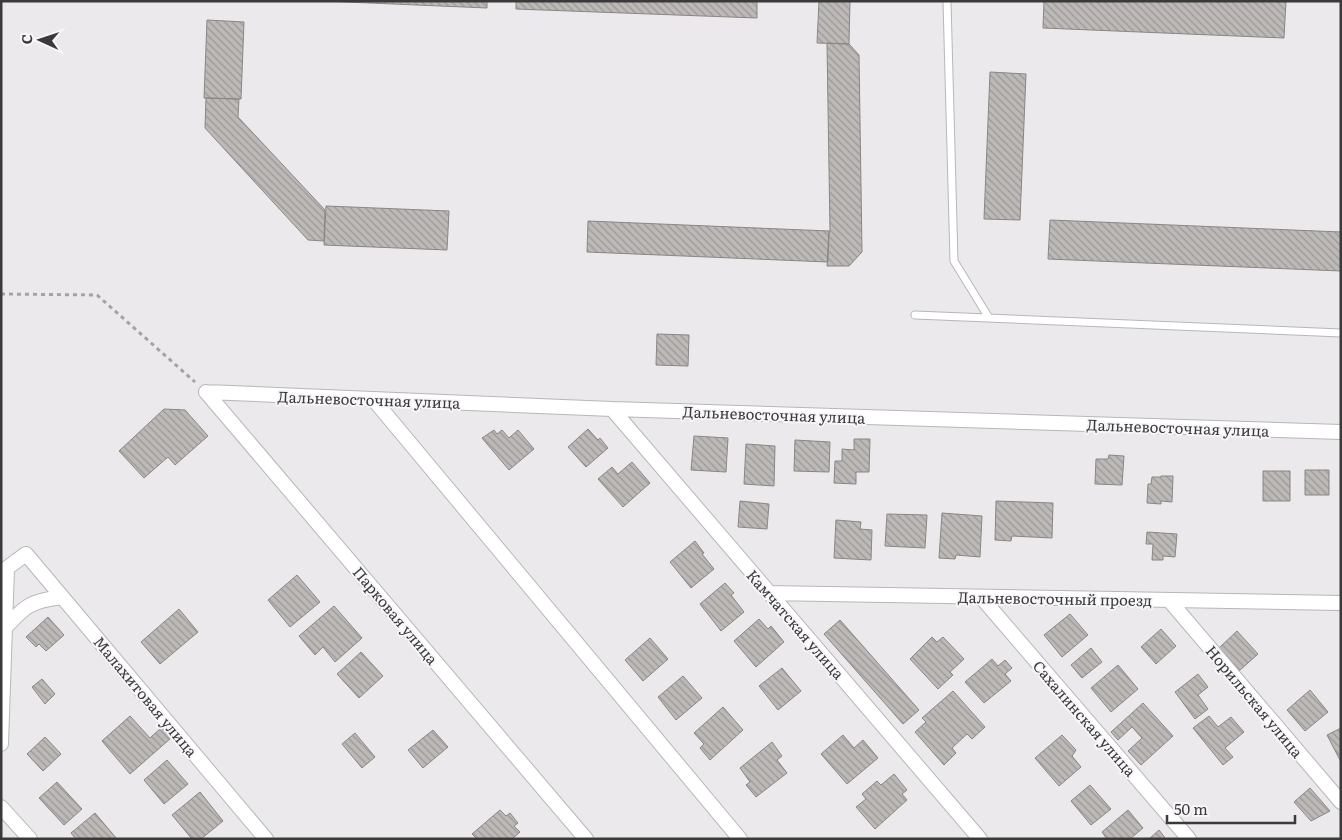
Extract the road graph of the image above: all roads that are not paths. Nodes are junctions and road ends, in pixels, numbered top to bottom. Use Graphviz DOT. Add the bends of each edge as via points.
graph roads {
  1 [pos="947,1"];
  2 [pos="916,315"];
  3 [pos="989,318"];
  4 [pos="1341,332"];
  5 [pos="206,392"];
  6 [pos="374,400"];
  7 [pos="612,409"];
  8 [pos="1341,432"];
  9 [pos="768,592"];
  10 [pos="62,597"];
  11 [pos="981,597"];
  12 [pos="1169,600"];
  13 [pos="1341,603"];
  14 [pos="4,629"];
  15 [pos="1,744"];
  16 [pos="1341,802"];
  17 [pos="1,807"];
  18 [pos="30,839"];
  19 [pos="266,839"];
  20 [pos="586,839"];
  21 [pos="740,839"];
  22 [pos="980,839"];
  23 [pos="1189,839"];
  1 -- 3 [label="lane" via="954,261"];
  2 -- 3 [label="lane"];
  3 -- 4 [label="lane"];
  5 -- 6 [label="street, Дальневосточная улица"];
  5 -- 20 [label="street, Парковая улица"];
  6 -- 7 [label="street, Дальневосточная улица"];
  6 -- 21 [label="street"];
  7 -- 8 [label="street, Дальневосточная улица"];
  7 -- 9 [label="street, Камчатская улица"];
  9 -- 11 [label="street, Дальневосточный проезд"];
  9 -- 22 [label="street, Камчатская улица"];
  10 -- 14 [label="street" via="38,600 20,611"];
  10 -- 14 [label="street, Малахитовая улица" via="26,554 7,568"];
  10 -- 19 [label="street, Малахитовая улица"];
  11 -- 12 [label="street, Дальневосточный проезд"];
  11 -- 23 [label="street, Сахалинская улица"];
  12 -- 13 [label="street, Дальневосточный проезд"];
  12 -- 16 [label="street, Норильская улица"];
  14 -- 15 [label="street"];
  17 -- 18 [label="street"];
}
